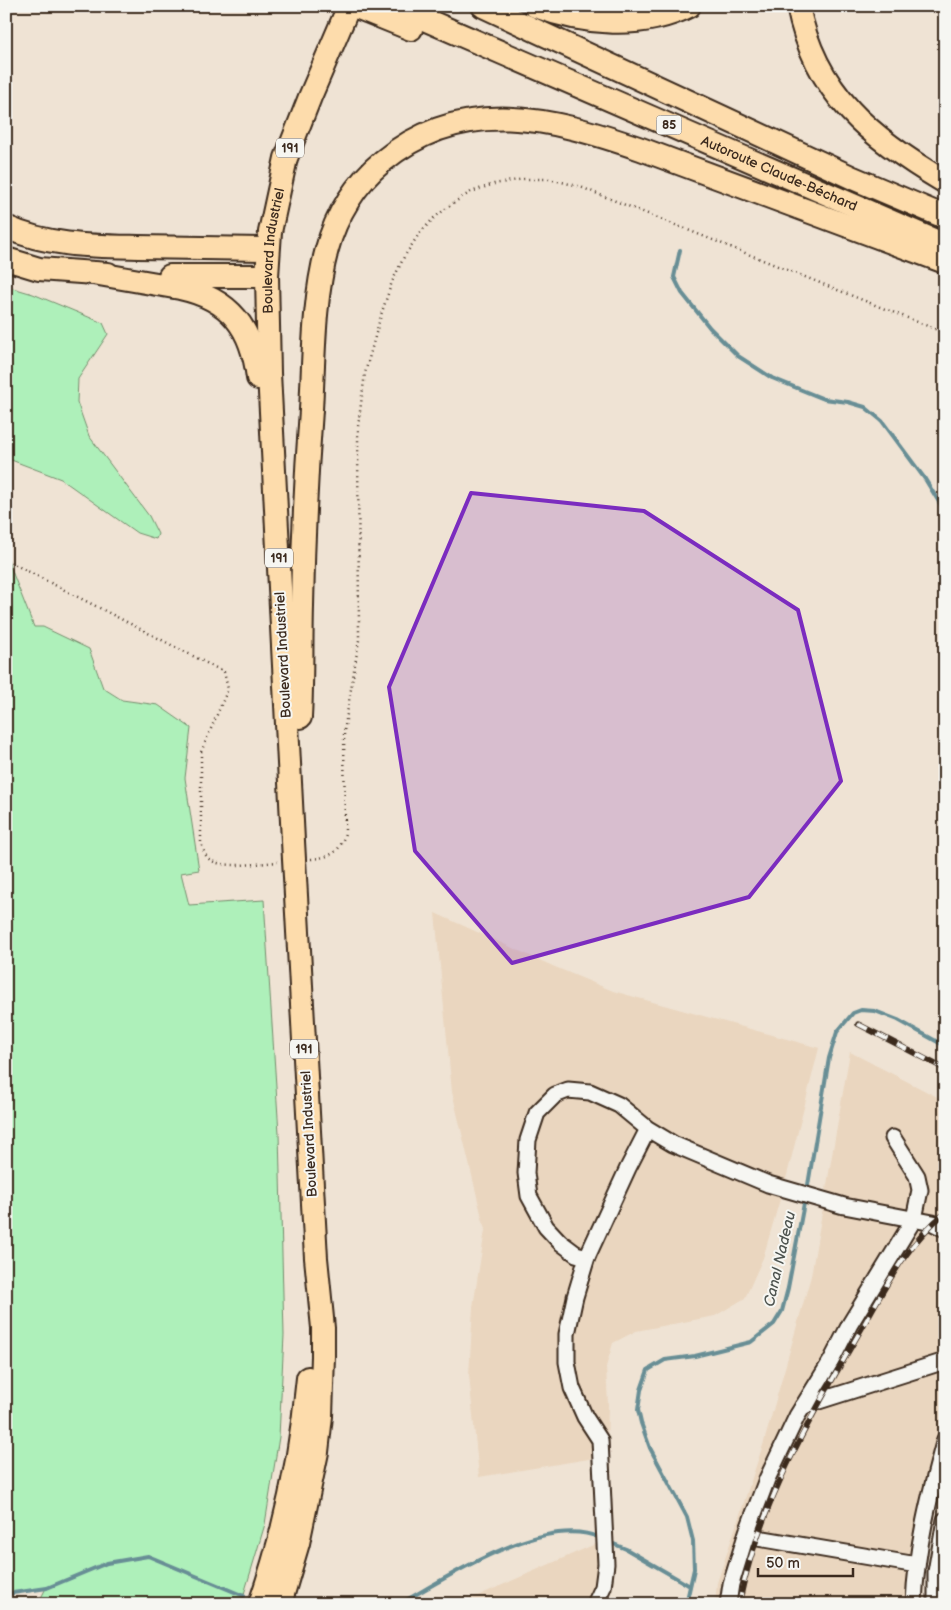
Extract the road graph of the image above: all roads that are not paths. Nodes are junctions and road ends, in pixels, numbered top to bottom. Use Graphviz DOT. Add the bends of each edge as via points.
graph roads {
  1 [pos="349,6"];
  2 [pos="354,6"];
  3 [pos="394,6"];
  4 [pos="483,6"];
  5 [pos="534,6"];
  6 [pos="689,6"];
  7 [pos="798,6"];
  8 [pos="679,130"];
  9 [pos="945,182"];
  10 [pos="945,217"];
  11 [pos="6,227"];
  12 [pos="945,245"];
  13 [pos="268,249"];
  14 [pos="6,259"];
  15 [pos="945,262"];
  16 [pos="93,274"];
  17 [pos="267,276"];
  18 [pos="278,552"];
  19 [pos="293,851"];
  20 [pos="648,1129"];
  21 [pos="893,1138"];
  22 [pos="914,1218"];
  23 [pos="945,1229"];
  24 [pos="587,1257"];
  25 [pos="316,1258"];
  26 [pos="945,1361"];
  27 [pos="803,1406"];
  28 [pos="945,1439"];
  29 [pos="945,1520"];
  30 [pos="746,1536"];
  31 [pos="917,1565"];
  32 [pos="260,1604"];
  33 [pos="280,1604"];
  34 [pos="595,1604"];
  35 [pos="728,1604"];
  36 [pos="914,1604"];
  37 [pos="936,1604"];
  1 -- 13 [label="highway, Boulevard Industriel / 191" via="286,158"];
  2 -- 8 [label="highway" via="544,82"];
  3 -- 8 [label="highway, Autoroute Claude-Béchard / 85"];
  4 -- 10 [label="highway, Autoroute Claude-Béchard / 85" via="852,178"];
  5 -- 6 [label="highway" via="576,18 614,22 650,19"];
  7 -- 9 [label="highway" via="810,49 842,101 880,139"];
  8 -- 12 [label="highway, Autoroute Claude-Béchard / 85"];
  11 -- 13 [label="highway" via="33,237 75,244"];
  13 -- 17 [label="highway, Boulevard Industriel / 191"];
  14 -- 16 [label="highway" via="39,269"];
  15 -- 19 [label="highway" via="632,146 541,120 485,119 446,125 414,139 373,168 350,196 333,231 319,292 307,462"];
  16 -- 17 [label="highway"];
  16 -- 18 [label="highway" via="199,293 224,306 240,322 251,344 257,369"];
  17 -- 18 [label="highway, Boulevard Industriel / 191"];
  18 -- 19 [label="highway, Boulevard Industriel / 191"];
  19 -- 25 [label="highway, Boulevard Industriel / 191"];
  20 -- 22 [label="street" via="673,1144 768,1184 844,1206"];
  20 -- 24 [label="street"];
  20 -- 24 [label="street" via="620,1105 590,1092 568,1090 555,1095 536,1113 528,1140 526,1173 530,1196 546,1227 560,1242 576,1254"];
  21 -- 22 [label="street" via="917,1176 920,1190"];
  22 -- 23 [label="street"];
  22 -- 27 [label="street"];
  24 -- 34 [label="street" via="567,1334 567,1362 572,1388 600,1440 606,1564 603,1587"];
  25 -- 32 [label="highway, Boulevard Industriel / 191" via="302,1431 279,1541"];
  25 -- 33 [label="highway, Boulevard Industriel / 191" via="323,1328 319,1434 298,1543"];
  26 -- 27 [label="street"];
  27 -- 30 [label="street" via="767,1479"];
  28 -- 31 [label="street" via="932,1484"];
  29 -- 37 [label="street" via="936,1572"];
  30 -- 31 [label="street"];
  30 -- 35 [label="street"];
  31 -- 36 [label="street"];
}
